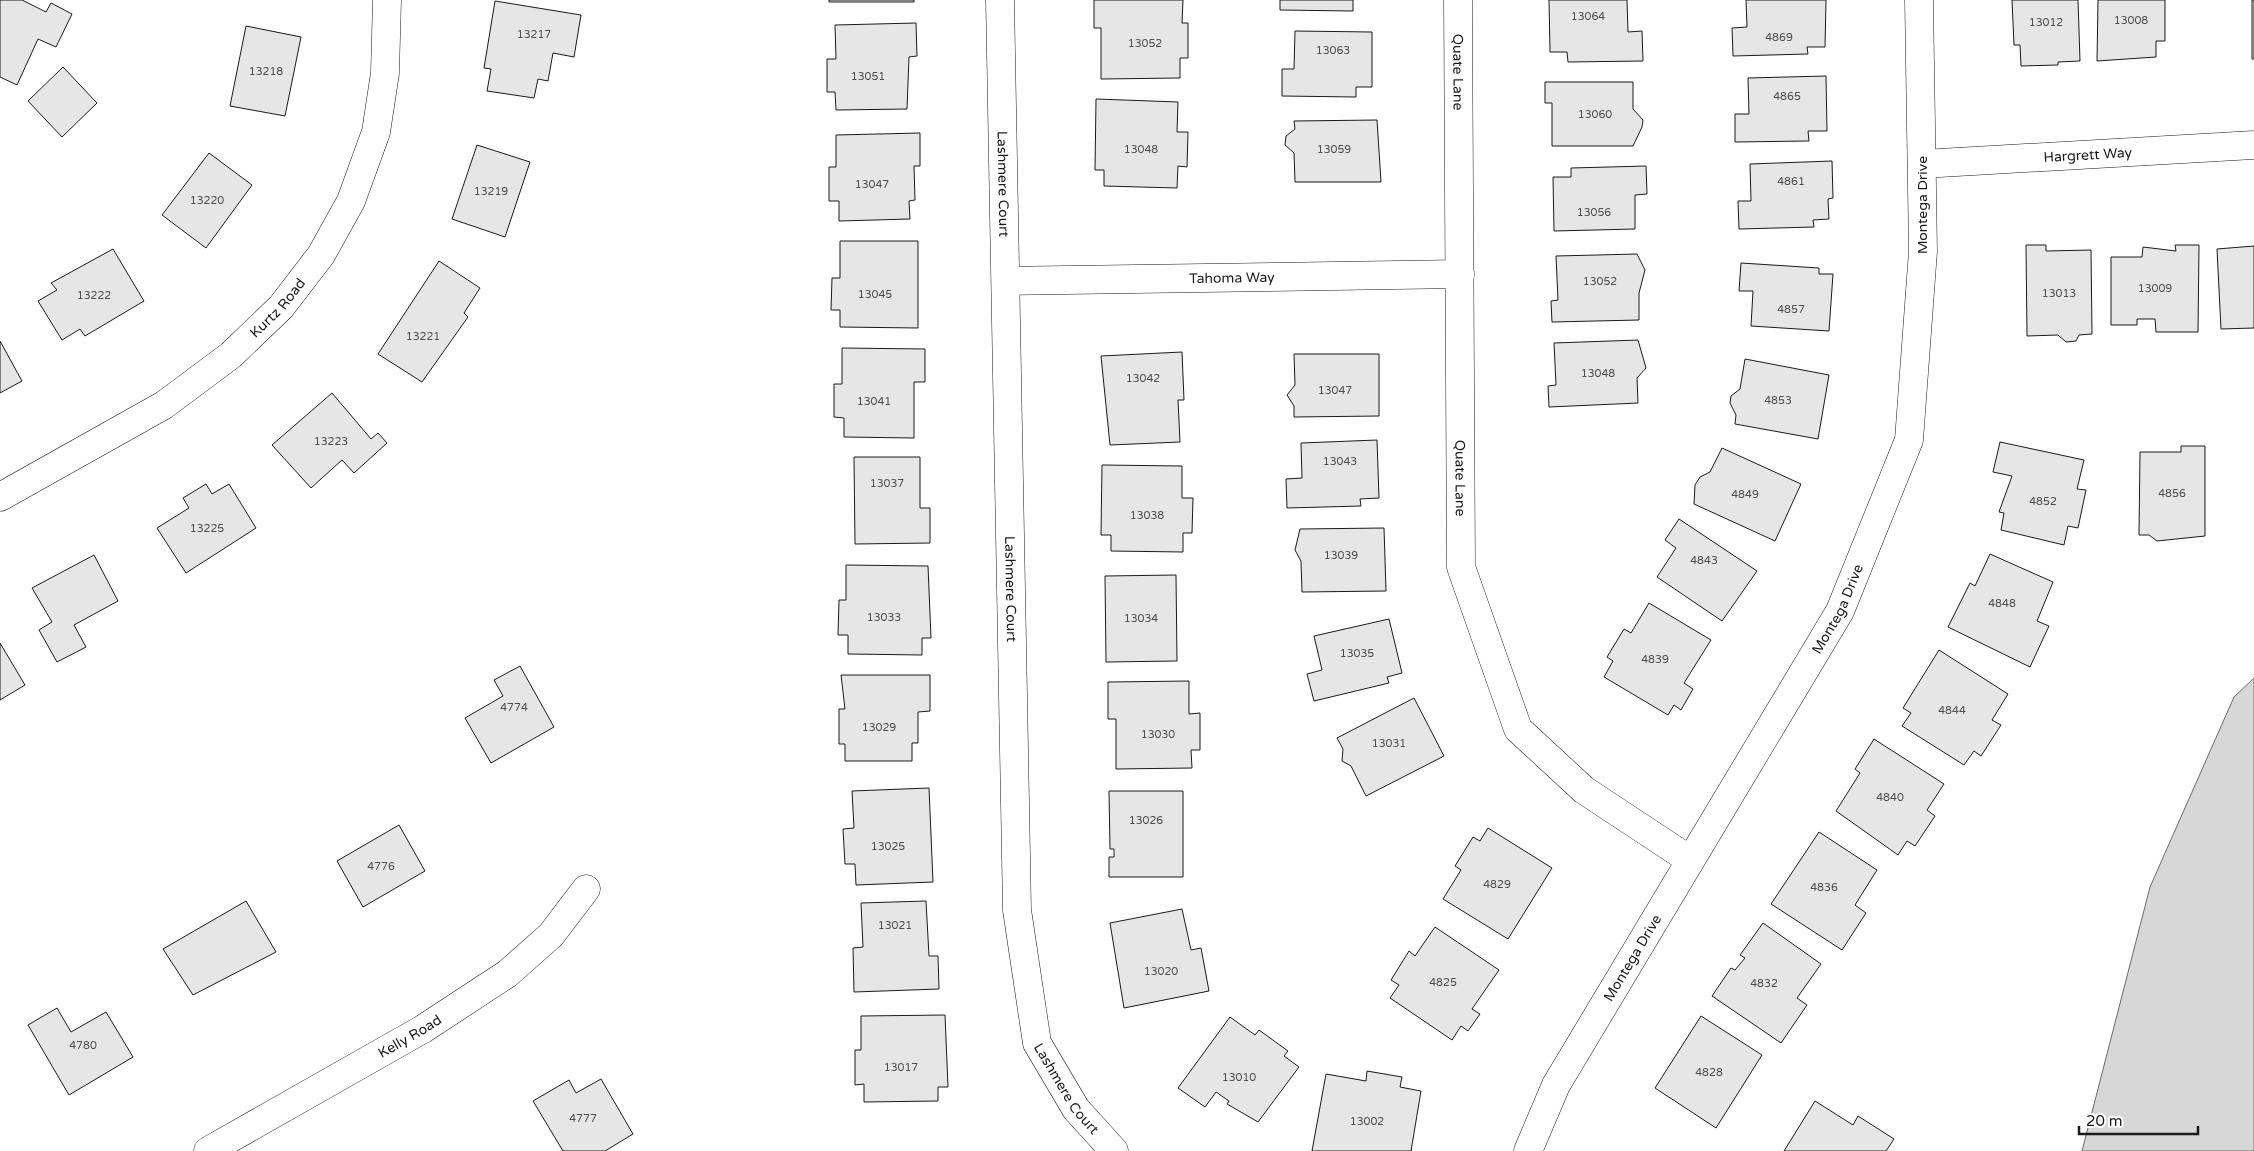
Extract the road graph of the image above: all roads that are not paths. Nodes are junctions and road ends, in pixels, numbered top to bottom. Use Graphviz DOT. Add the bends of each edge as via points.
graph roads {
  1 [pos="387,0"];
  2 [pos="1000,0"];
  3 [pos="1458,0"];
  4 [pos="1920,0"];
  5 [pos="2254,145"];
  6 [pos="1922,164"];
  7 [pos="1460,274"];
  8 [pos="1006,280"];
  9 [pos="0,497"];
  10 [pos="1690,860"];
  11 [pos="586,889"];
  12 [pos="208,1151"];
  13 [pos="1114,1151"];
  14 [pos="1528,1151"];
  1 -- 9 [label="street, Kurtz Road" via="386,73 376,132 351,201 321,255 281,307 232,355 164,405"];
  2 -- 8 [label="street, Lashmere Court"];
  3 -- 7 [label="street, Quate Lane"];
  4 -- 6 [label="street, Montega Drive"];
  5 -- 6 [label="street, Hargrett Way"];
  6 -- 10 [label="street, Montega Drive" via="1923,251 1909,440 1840,611"];
  7 -- 8 [label="street, Tahoma Way"];
  7 -- 10 [label="street, Quate Lane" via="1461,567 1518,729 1584,790"];
  8 -- 13 [label="street, Lashmere Court" via="1017,910 1037,1043 1076,1109"];
  10 -- 14 [label="street, Montega Drive" via="1556,1085"];
  11 -- 12 [label="street, Kelly Road" via="551,935 507,974 423,1029"];
}
